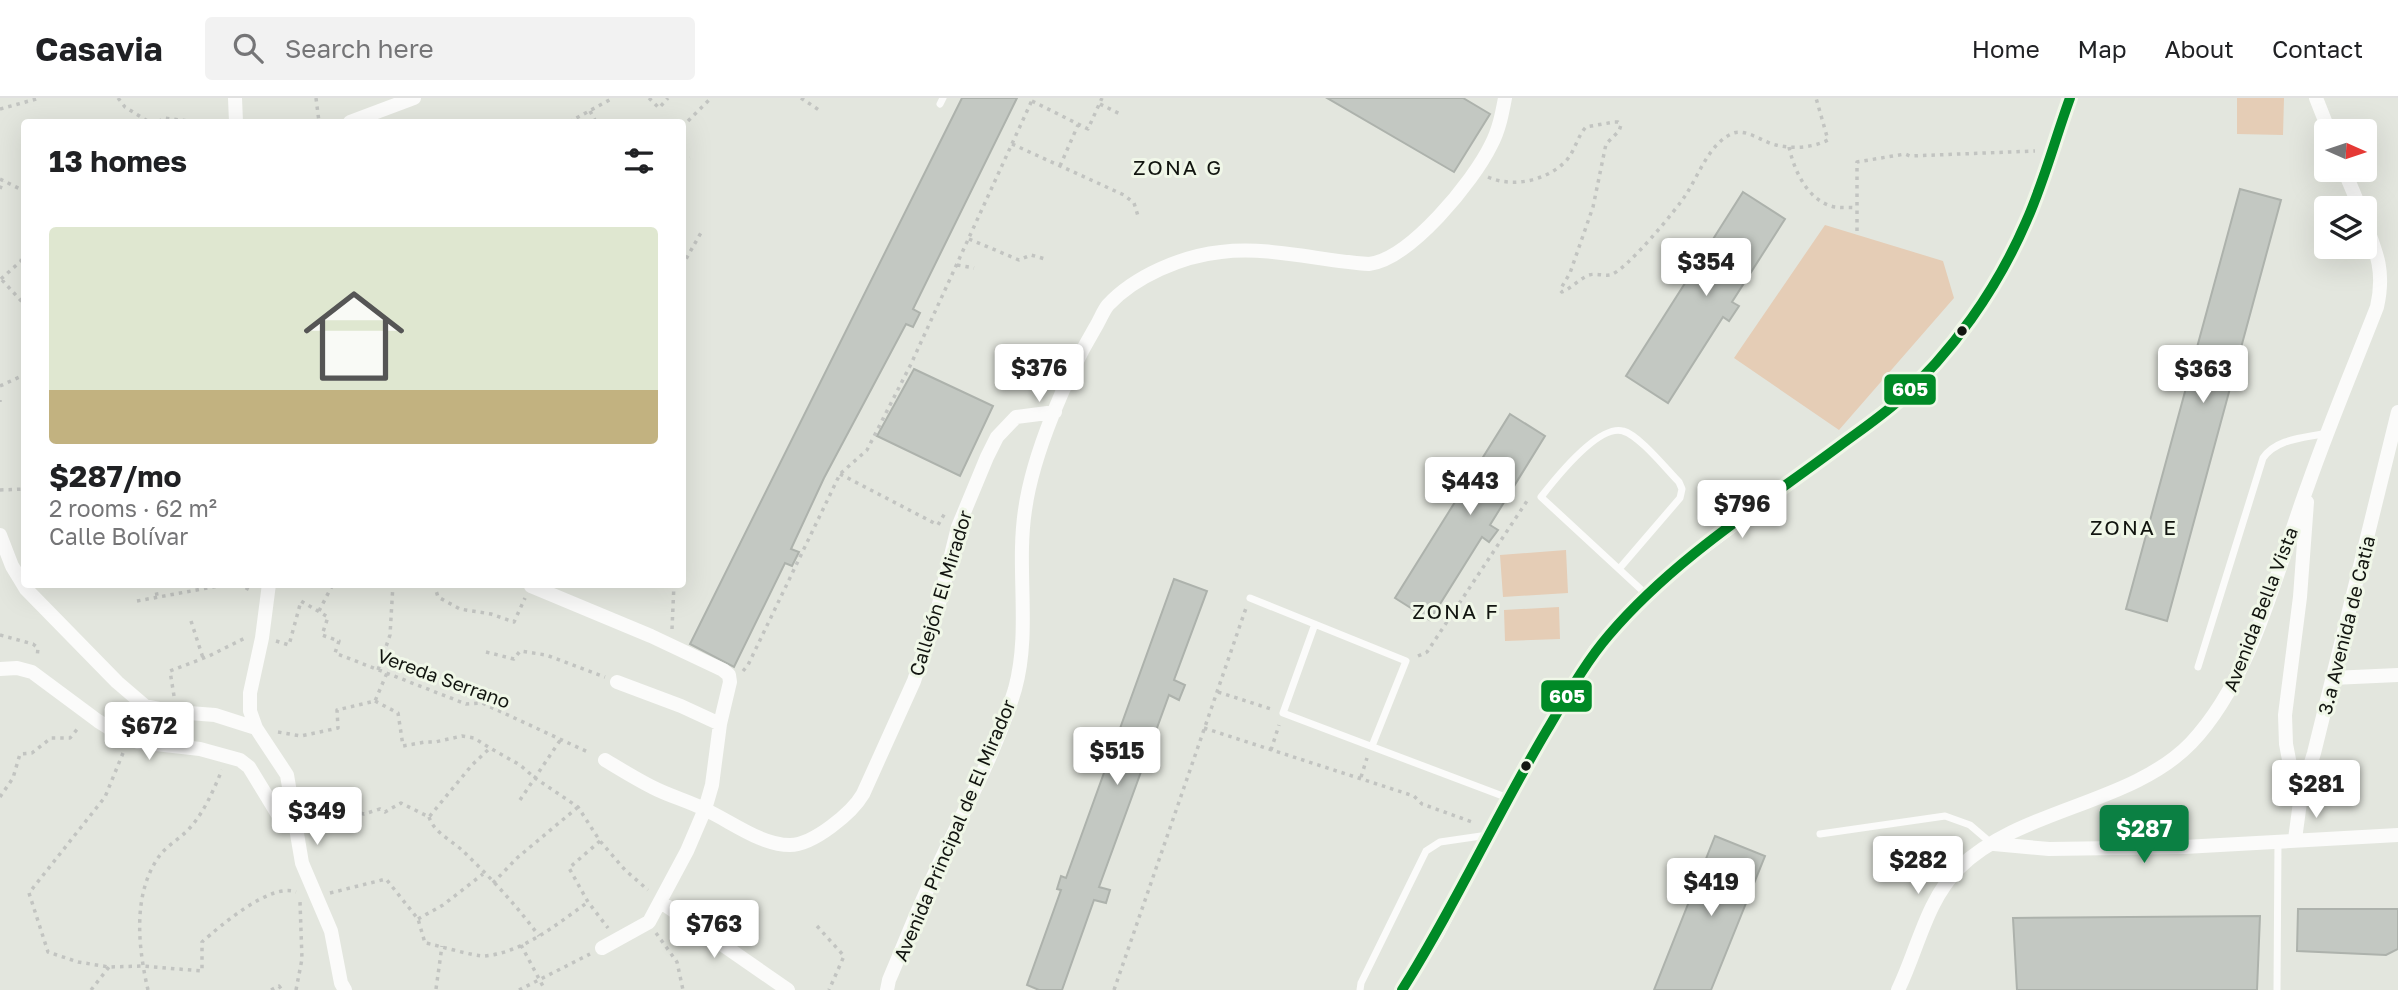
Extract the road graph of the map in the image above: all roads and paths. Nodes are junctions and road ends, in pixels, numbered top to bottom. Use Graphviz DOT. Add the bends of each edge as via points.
graph roads {
  1 [pos="40,98"];
  2 [pos="118,98"];
  3 [pos="235,98"];
  4 [pos="316,98"];
  5 [pos="414,98"];
  6 [pos="613,98"];
  7 [pos="649,98"];
  8 [pos="668,98"];
  9 [pos="712,98"];
  10 [pos="801,98"];
  11 [pos="1102,98"];
  12 [pos="1505,98"];
  13 [pos="1816,98"];
  14 [pos="2070,98"];
  15 [pos="2316,98"];
  16 [pos="1032,100"];
  17 [pos="1100,104"];
  18 [pos="0,109"];
  19 [pos="819,110"];
  20 [pos="590,111"];
  21 [pos="1122,116"];
  22 [pos="144,119"];
  23 [pos="236,119"];
  24 [pos="319,119"];
  25 [pos="358,119"];
  26 [pos="575,119"];
  27 [pos="594,119"];
  28 [pos="2324,119"];
  29 [pos="686,123"];
  30 [pos="1078,125"];
  31 [pos="1012,144"];
  32 [pos="1789,147"];
  33 [pos="2051,150"];
  34 [pos="691,159"];
  35 [pos="686,160"];
  36 [pos="1060,166"];
  37 [pos="1476,171"];
  38 [pos="2,180"];
  39 [pos="0,188"];
  40 [pos="21,190"];
  41 [pos="1857,208"];
  42 [pos="1138,216"];
  43 [pos="702,231"];
  44 [pos="1857,231"];
  45 [pos="969,238"];
  46 [pos="2377,255"];
  47 [pos="686,259"];
  48 [pos="1045,259"];
  49 [pos="21,263"];
  50 [pos="957,265"];
  51 [pos="974,268"];
  52 [pos="1,279"];
  53 [pos="21,301"];
  54 [pos="21,376"];
  55 [pos="0,386"];
  56 [pos="1055,412"];
  57 [pos="2398,412"];
  58 [pos="2328,433"];
  59 [pos="2395,440"];
  60 [pos="840,474"];
  61 [pos="2308,483"];
  62 [pos="21,489"];
  63 [pos="0,490"];
  64 [pos="1541,497"];
  65 [pos="966,505"];
  66 [pos="0,535"];
  67 [pos="1619,569"];
  68 [pos="21,581"];
  69 [pos="25,588"];
  70 [pos="156,588"];
  71 [pos="207,588"];
  72 [pos="268,588"];
  73 [pos="331,588"];
  74 [pos="393,588"];
  75 [pos="435,588"];
  76 [pos="530,588"];
  77 [pos="536,588"];
  78 [pos="674,588"];
  79 [pos="1647,595"];
  80 [pos="157,597"];
  81 [pos="1250,598"];
  82 [pos="137,601"];
  83 [pos="319,611"];
  84 [pos="191,621"];
  85 [pos="1315,624"];
  86 [pos="0,635"];
  87 [pos="262,638"];
  88 [pos="670,645"];
  89 [pos="486,653"];
  90 [pos="203,658"];
  91 [pos="1406,661"];
  92 [pos="2198,667"];
  93 [pos="0,669"];
  94 [pos="377,670"];
  95 [pos="32,672"];
  96 [pos="387,673"];
  97 [pos="2398,675"];
  98 [pos="2332,678"];
  99 [pos="617,682"];
  100 [pos="730,683"];
  101 [pos="1217,691"];
  102 [pos="375,701"];
  103 [pos="176,712"];
  104 [pos="1283,713"];
  105 [pos="90,715"];
  106 [pos="720,724"];
  107 [pos="256,728"];
  108 [pos="1204,728"];
  109 [pos="129,738"];
  110 [pos="561,738"];
  111 [pos="1372,746"];
  112 [pos="490,747"];
  113 [pos="1271,750"];
  114 [pos="229,755"];
  115 [pos="605,760"];
  116 [pos="535,778"];
  117 [pos="1360,778"];
  118 [pos="2301,795"];
  119 [pos="0,796"];
  120 [pos="1508,798"];
  121 [pos="520,800"];
  122 [pos="578,807"];
  123 [pos="705,809"];
  124 [pos="429,817"];
  125 [pos="295,826"];
  126 [pos="1490,832"];
  127 [pos="1819,834"];
  128 [pos="2398,835"];
  129 [pos="2295,839"];
  130 [pos="2278,840"];
  131 [pos="600,841"];
  132 [pos="1993,844"];
  133 [pos="483,874"];
  134 [pos="493,883"];
  135 [pos="317,897"];
  136 [pos="300,900"];
  137 [pos="588,902"];
  138 [pos="661,902"];
  139 [pos="418,919"];
  140 [pos="649,922"];
  141 [pos="817,926"];
  142 [pos="539,936"];
  143 [pos="617,940"];
  144 [pos="521,945"];
  145 [pos="442,946"];
  146 [pos="602,948"];
  147 [pos="142,966"];
  148 [pos="109,967"];
  149 [pos="540,979"];
  150 [pos="436,989"];
  151 [pos="1406,989"];
  152 [pos="91,990"];
  153 [pos="148,990"];
  154 [pos="271,990"];
  155 [pos="282,990"];
  156 [pos="296,990"];
  157 [pos="345,990"];
  158 [pos="519,990"];
  159 [pos="545,990"];
  160 [pos="683,990"];
  161 [pos="788,990"];
  162 [pos="829,990"];
  163 [pos="887,990"];
  164 [pos="1114,990"];
  165 [pos="1360,990"];
  166 [pos="1898,990"];
  167 [pos="2277,990"];
  1 -- 18 [label="path"];
  2 -- 22 [label="path"];
  3 -- 23 [label="street"];
  4 -- 24 [label="path"];
  5 -- 25 [label="street"];
  6 -- 20 [label="path"];
  7 -- 8 [label="path" via="659,108"];
  9 -- 29 [label="path"];
  10 -- 19 [label="path"];
  11 -- 17 [label="path"];
  12 -- 37 [label="street, Avenida Principal de El Mirador" via="1499,125"];
  13 -- 32 [label="path" via="1828,141"];
  14 -- 33 [label="street"];
  15 -- 28 [label="street"];
  16 -- 30 [label="path"];
  16 -- 31 [label="path"];
  17 -- 21 [label="path"];
  17 -- 30 [label="path" via="1088,129"];
  20 -- 26 [label="path"];
  20 -- 27 [label="path"];
  30 -- 36 [label="path"];
  31 -- 36 [label="path"];
  31 -- 45 [label="path"];
  32 -- 37 [label="path" via="1733,133 1709,155 1676,209 1622,268 1610,275 1590,275 1562,292 1593,207 1606,144 1621,125 1586,127 1566,160 1537,179 1501,183"];
  32 -- 41 [label="path" via="1793,166 1818,199 1834,207"];
  33 -- 41 [label="path" via="1905,153 1857,162"];
  33 -- 79 [label="street" via="2025,226 1984,299 1944,355 1896,403 1680,565"];
  34 -- 35 [label="path"];
  36 -- 42 [label="path" via="1124,195 1134,203"];
  37 -- 56 [label="street, Avenida Principal de El Mirador" via="1405,247 1380,263 1225,251 1159,270 1106,307"];
  38 -- 39 [label="path"];
  38 -- 40 [label="path"];
  41 -- 44 [label="path"];
  43 -- 47 [label="path"];
  45 -- 48 [label="path" via="1019,260 1031,255"];
  45 -- 50 [label="path"];
  46 -- 58 [label="street, Avenida Bella Vista" via="2381,271 2377,307"];
  49 -- 52 [label="path"];
  50 -- 51 [label="path"];
  50 -- 60 [label="path" via="867,450"];
  52 -- 53 [label="path"];
  54 -- 55 [label="path"];
  56 -- 65 [label="street, Callejón El Mirador" via="1029,414 1009,422 997,437"];
  56 -- 163 [label="street, Avenida Principal de El Mirador" via="1025,509 1023,620 1015,687"];
  57 -- 59 [label="street, 3.ª Avenida de Catia"];
  58 -- 61 [label="street, Avenida Bella Vista"];
  58 -- 92 [label="lane" via="2278,443 2263,458"];
  59 -- 98 [label="street, 3.ª Avenida de Catia"];
  60 -- 65 [label="path" via="938,524 946,510"];
  60 -- 100 [label="path" via="748,665"];
  61 -- 118 [label="street, Avenida Bella Vista" via="2285,715 2291,770"];
  61 -- 132 [label="street, Avenida Bella Vista" via="2230,692 2190,744 2128,785 2030,824"];
  62 -- 63 [label="path"];
  64 -- 67 [label="lane"];
  64 -- 67 [label="lane" via="1592,442 1621,430 1632,435 1682,489 1680,498"];
  64 -- 91 [label="path" via="1527,501 1427,652"];
  65 -- 123 [label="street, Callejón El Mirador" via="914,681 856,806 807,841 789,845 754,835"];
  66 -- 68 [label="street"];
  67 -- 79 [label="lane"];
  69 -- 103 [label="street" via="145,706"];
  70 -- 80 [label="path"];
  71 -- 80 [label="path"];
  72 -- 87 [label="street"];
  73 -- 83 [label="path"];
  74 -- 94 [label="path" via="390,635"];
  75 -- 76 [label="path" via="438,597 460,609 514,622"];
  77 -- 88 [label="street"];
  78 -- 88 [label="path"];
  79 -- 120 [label="street" via="1595,651"];
  80 -- 82 [label="path"];
  81 -- 85 [label="lane"];
  81 -- 101 [label="path"];
  83 -- 87 [label="path" via="301,601 289,645"];
  83 -- 94 [label="path, Vereda Serrano" via="328,617 322,635 339,641 335,653"];
  84 -- 90 [label="path"];
  85 -- 91 [label="lane"];
  85 -- 104 [label="lane"];
  86 -- 95 [label="path" via="38,648"];
  87 -- 90 [label="path" via="251,635"];
  87 -- 107 [label="street" via="250,693"];
  88 -- 100 [label="street" via="723,670"];
  89 -- 99 [label="path" via="514,659 520,651 547,655"];
  90 -- 103 [label="path" via="170,671"];
  91 -- 111 [label="lane"];
  93 -- 95 [label="street"];
  94 -- 96 [label="path, Vereda Serrano"];
  95 -- 105 [label="street"];
  96 -- 102 [label="path"];
  96 -- 110 [label="path, Vereda Serrano" via="466,704 482,703"];
  97 -- 98 [label="street"];
  98 -- 118 [label="street, 3.ª Avenida de Catia"];
  99 -- 106 [label="street"];
  100 -- 106 [label="street"];
  101 -- 104 [label="path"];
  101 -- 108 [label="path"];
  102 -- 107 [label="path" via="337,710 338,728 301,736"];
  102 -- 112 [label="path" via="398,713 403,746 462,736"];
  103 -- 107 [label="street" via="215,715"];
  104 -- 111 [label="lane"];
  104 -- 113 [label="path"];
  105 -- 109 [label="street"];
  105 -- 119 [label="path" via="70,738 51,738 32,753 20,754 13,778"];
  106 -- 123 [label="street"];
  107 -- 125 [label="street" via="287,775"];
  108 -- 113 [label="path"];
  108 -- 164 [label="path"];
  109 -- 114 [label="street"];
  109 -- 148 [label="path" via="105,797 29,893 48,952"];
  110 -- 115 [label="path, Vereda Serrano"];
  110 -- 116 [label="path"];
  111 -- 117 [label="path"];
  111 -- 120 [label="lane"];
  112 -- 116 [label="path"];
  112 -- 124 [label="path"];
  113 -- 117 [label="path"];
  114 -- 125 [label="street" via="249,767 277,813"];
  114 -- 147 [label="path" via="208,802 152,868 139,909"];
  115 -- 123 [label="street, Callejón El Mirador" via="652,788"];
  116 -- 121 [label="path"];
  116 -- 122 [label="path"];
  117 -- 126 [label="path" via="1414,796 1422,804"];
  118 -- 129 [label="street, 3.ª Avenida de Catia"];
  120 -- 126 [label="street"];
  122 -- 131 [label="path"];
  122 -- 134 [label="path"];
  123 -- 138 [label="street"];
  124 -- 125 [label="path" via="401,803 385,812 356,812"];
  124 -- 133 [label="path"];
  125 -- 135 [label="street" via="302,863"];
  126 -- 151 [label="street"];
  126 -- 165 [label="lane" via="1440,842 1426,851"];
  127 -- 132 [label="lane" via="1945,816 1970,825"];
  128 -- 129 [label="street"];
  129 -- 130 [label="street"];
  130 -- 132 [label="street" via="2049,849"];
  130 -- 167 [label="lane"];
  131 -- 137 [label="path" via="569,868"];
  131 -- 138 [label="path"];
  132 -- 166 [label="street, Avenida Bella Vista" via="1959,868 1935,901"];
  133 -- 134 [label="path"];
  133 -- 139 [label="path"];
  134 -- 142 [label="path"];
  135 -- 136 [label="path"];
  135 -- 139 [label="path" via="386,879"];
  135 -- 157 [label="street"];
  136 -- 147 [label="path" via="295,890 285,890 233,915 202,942 202,971"];
  136 -- 156 [label="path" via="302,960"];
  137 -- 142 [label="path"];
  137 -- 143 [label="path"];
  138 -- 140 [label="street"];
  138 -- 161 [label="street"];
  139 -- 145 [label="path" via="425,943"];
  140 -- 143 [label="street"];
  140 -- 160 [label="path" via="677,962"];
  141 -- 162 [label="path" via="844,956"];
  142 -- 144 [label="path"];
  143 -- 146 [label="street"];
  144 -- 145 [label="path" via="483,956"];
  144 -- 149 [label="path"];
  145 -- 150 [label="path"];
  146 -- 149 [label="path"];
  147 -- 148 [label="path"];
  147 -- 153 [label="path"];
  148 -- 152 [label="path"];
  149 -- 158 [label="path"];
  149 -- 159 [label="path"];
  154 -- 155 [label="path" via="279,986"];
}
